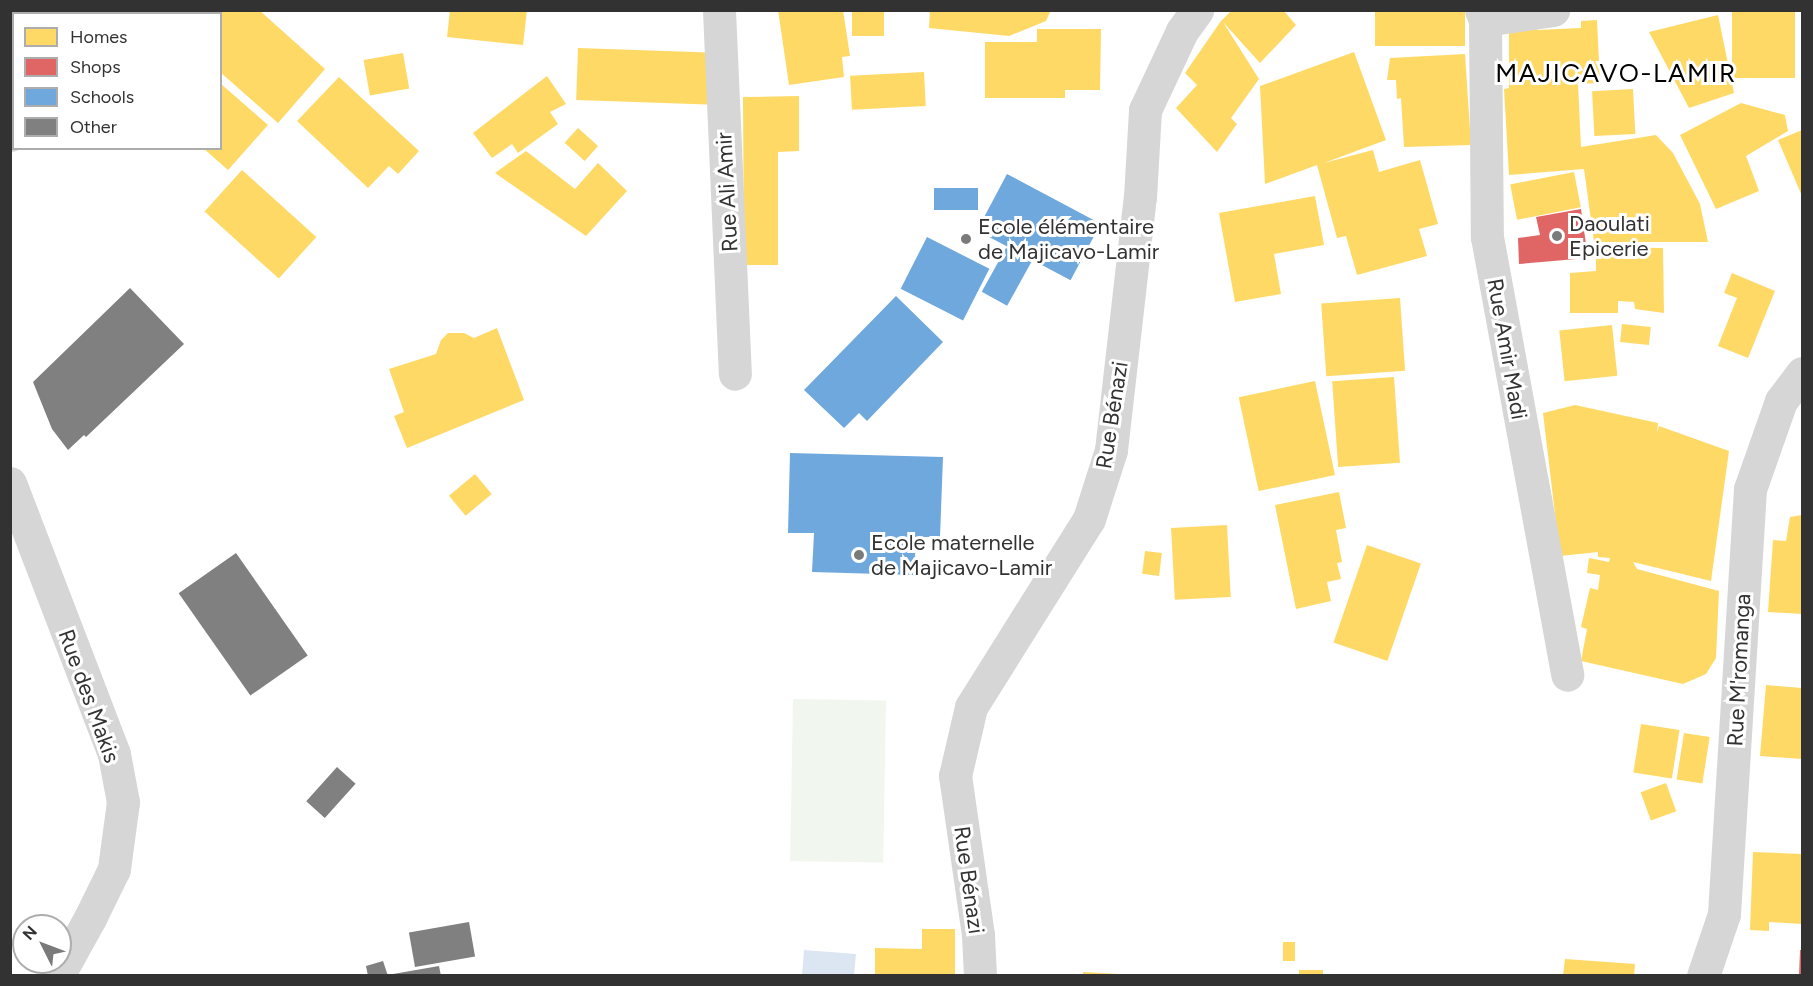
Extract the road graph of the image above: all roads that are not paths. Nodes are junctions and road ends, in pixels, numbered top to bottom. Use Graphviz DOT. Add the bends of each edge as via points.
graph roads {
  1 [pos="719,10"];
  2 [pos="1197,10"];
  3 [pos="1553,10"];
  4 [pos="1483,15"];
  5 [pos="1803,373"];
  6 [pos="735,374"];
  7 [pos="10,483"];
  8 [pos="1567,675"];
  9 [pos="58,975"];
  10 [pos="980,975"];
  11 [pos="1703,975"];
  1 -- 6 [label="street, Rue Ali Amir"];
  2 -- 10 [label="street, Rue Bénazi" via="1182,31 1145,110 1140,197 1111,450 1089,519 971,708 955,776 978,935"];
  3 -- 4 [label="street"];
  4 -- 8 [label="street, Rue Amir Madi" via="1487,237"];
  5 -- 11 [label="street, Rue M'romanga" via="1781,401 1750,489 1724,914"];
  7 -- 9 [label="street, Rue des Makis" via="114,754 123,802 114,868"];
}
